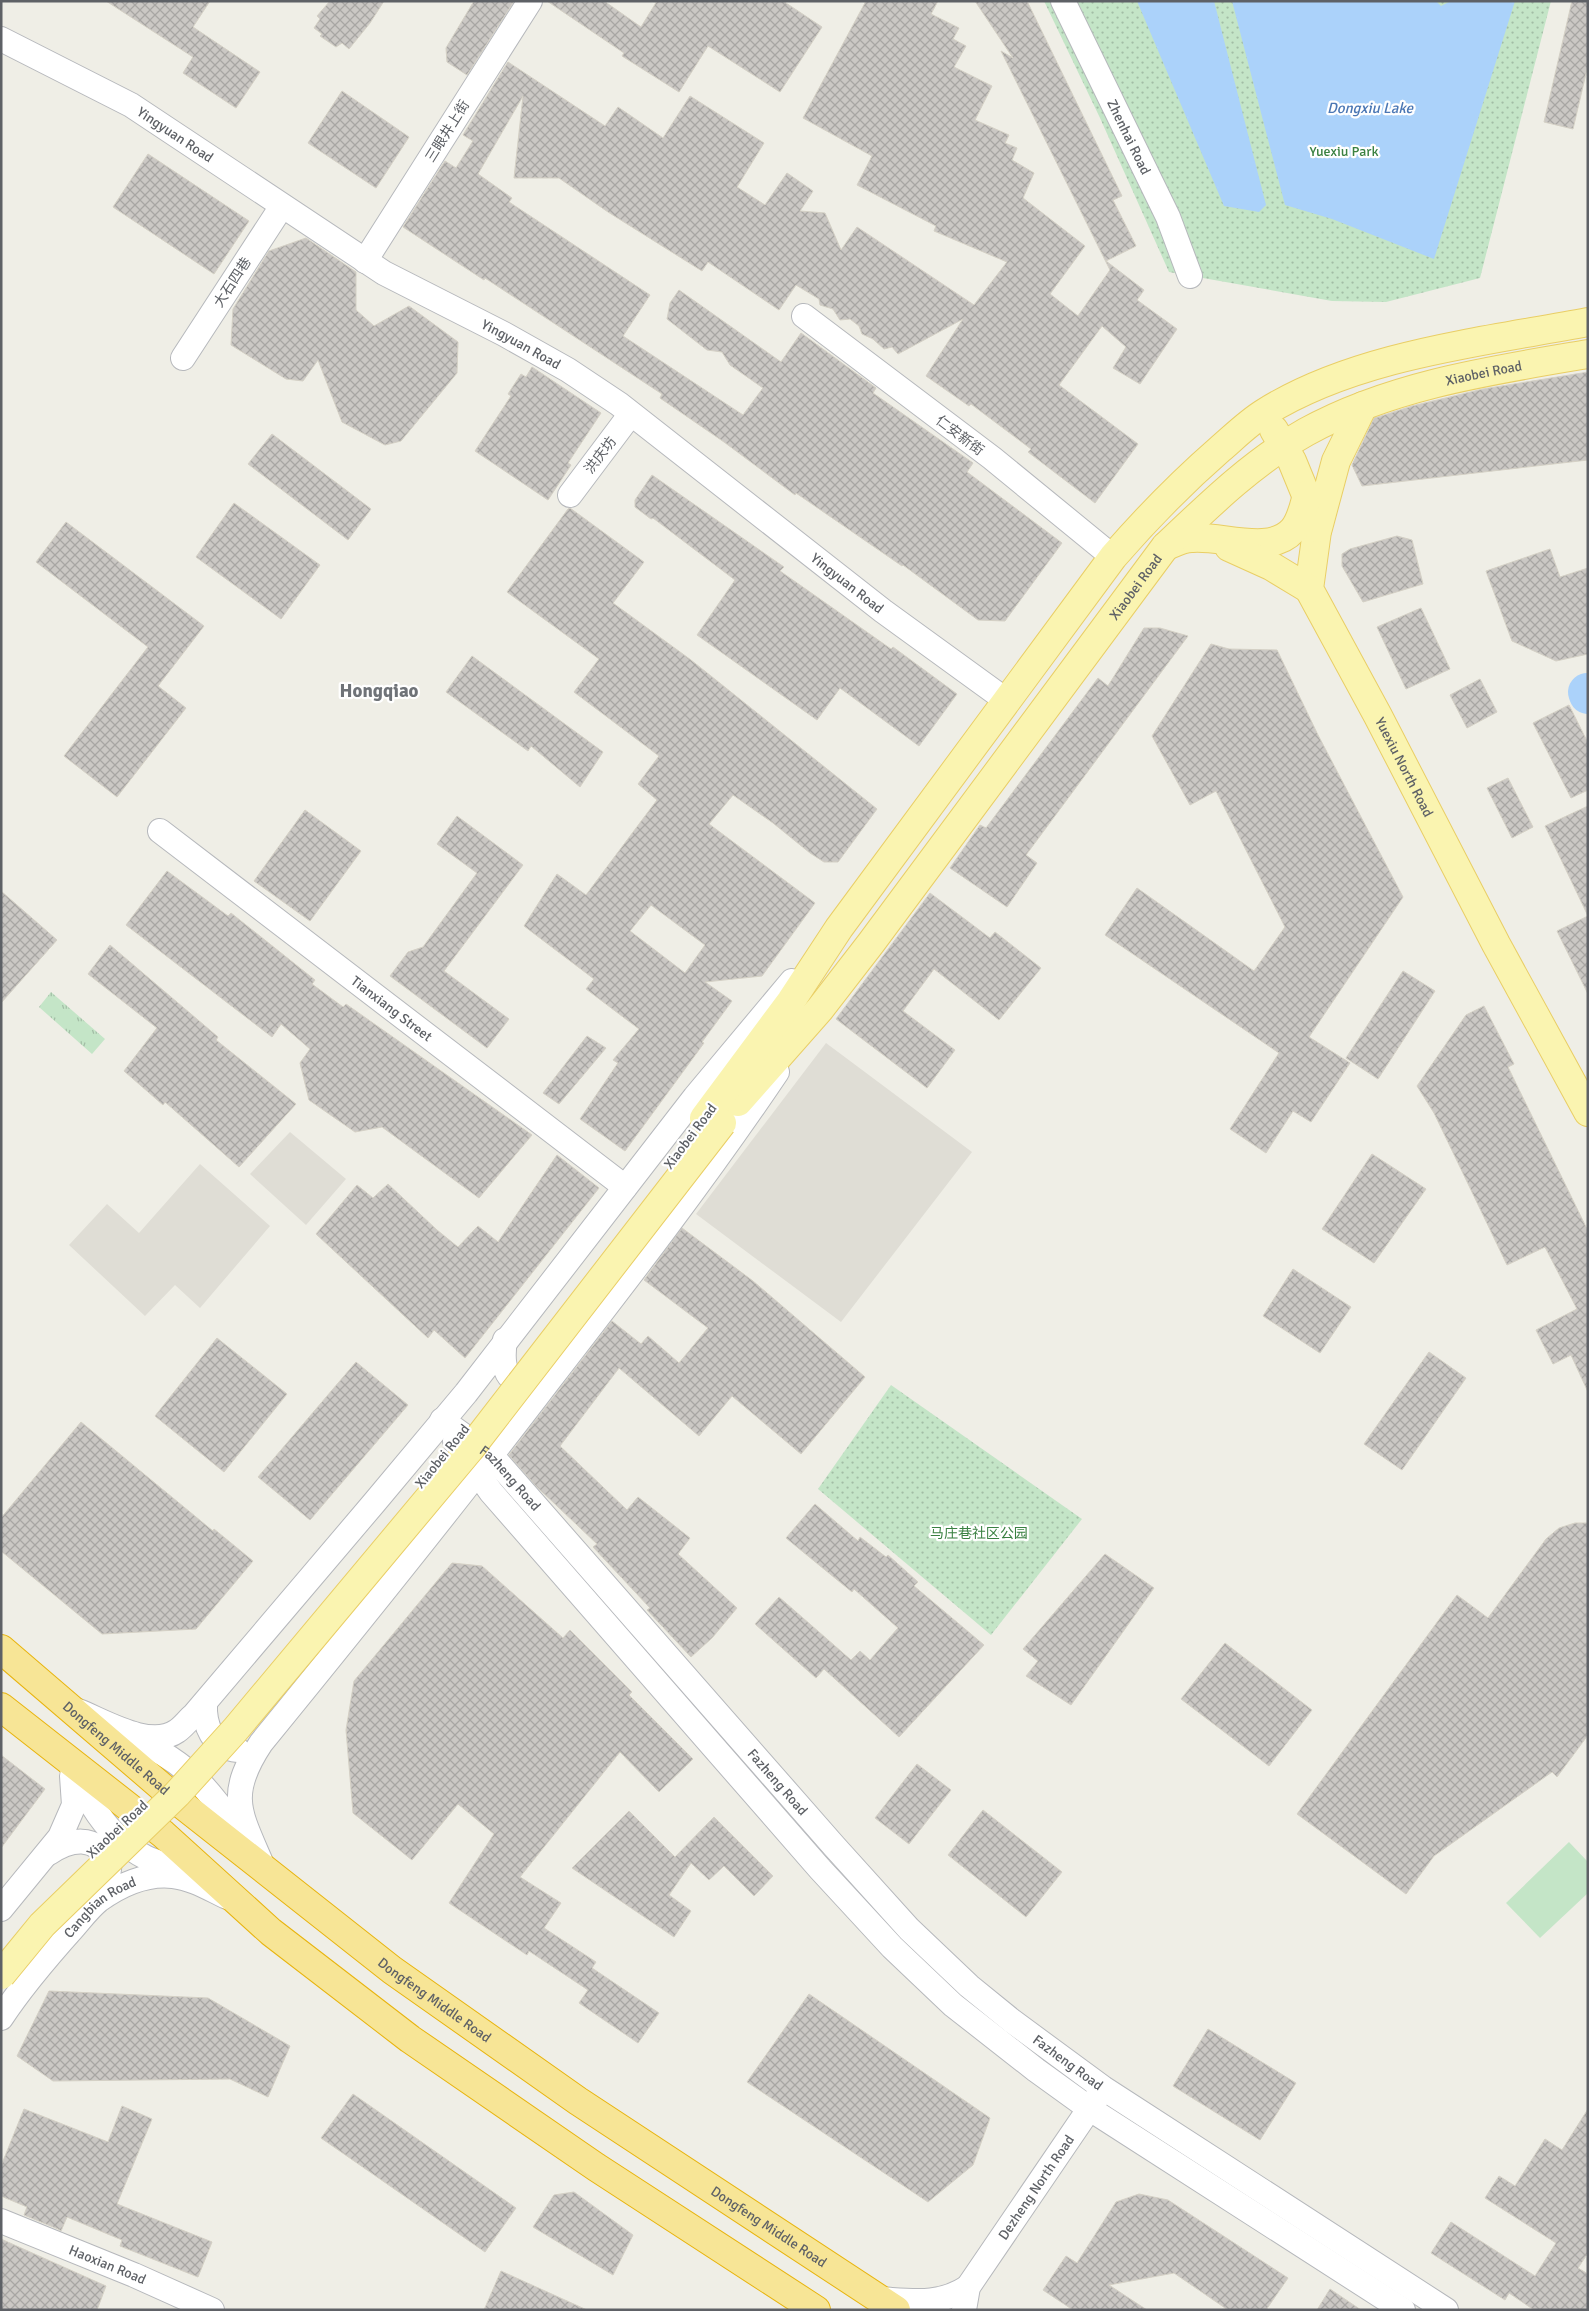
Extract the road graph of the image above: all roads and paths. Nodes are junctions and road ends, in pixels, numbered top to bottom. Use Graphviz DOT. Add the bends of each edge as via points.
graph roads {
  1 [pos="530,1"];
  2 [pos="1063,1"];
  3 [pos="1,39"];
  4 [pos="282,206"];
  5 [pos="365,260"];
  6 [pos="1190,276"];
  7 [pos="804,316"];
  8 [pos="1588,322"];
  9 [pos="1588,354"];
  10 [pos="183,358"];
  11 [pos="1363,406"];
  12 [pos="1262,414"];
  13 [pos="630,415"];
  14 [pos="1284,446"];
  15 [pos="1307,494"];
  16 [pos="570,495"];
  17 [pos="1317,532"];
  18 [pos="1207,539"];
  19 [pos="1165,547"];
  20 [pos="1113,557"];
  21 [pos="1309,589"];
  22 [pos="1007,701"];
  23 [pos="160,831"];
  24 [pos="839,928"];
  25 [pos="820,1008"];
  26 [pos="1588,1112"];
  27 [pos="713,1120"];
  28 [pos="625,1187"];
  29 [pos="505,1340"];
  30 [pos="549,1382"];
  31 [pos="442,1420"];
  32 [pos="492,1456"];
  33 [pos="477,1475"];
  34 [pos="1,1649"];
  35 [pos="206,1703"];
  36 [pos="67,1706"];
  37 [pos="1,1707"];
  38 [pos="261,1743"];
  39 [pos="67,1758"];
  40 [pos="48,1854"];
  41 [pos="262,1867"];
  42 [pos="236,1901"];
  43 [pos="97,1902"];
  44 [pos="1,1909"];
  45 [pos="1,1948"];
  46 [pos="1,1975"];
  47 [pos="1,2018"];
  48 [pos="1103,2088"];
  49 [pos="1090,2109"];
  50 [pos="1,2221"];
  51 [pos="968,2286"];
  52 [pos="888,2304"];
  53 [pos="212,2310"];
  54 [pos="816,2310"];
  55 [pos="964,2310"];
  56 [pos="1403,2310"];
  57 [pos="1446,2310"];
  1 -- 5 [label="street, 三眼井上街"];
  2 -- 6 [label="street, Zhenhai Road" via="1168,217"];
  3 -- 4 [label="street, Yingyuan Road" via="131,105"];
  4 -- 5 [label="street, Yingyuan Road"];
  4 -- 10 [label="street, 大石四巷"];
  5 -- 13 [label="street, Yingyuan Road" via="568,370"];
  7 -- 20 [label="street, 仁安新街" via="992,458"];
  8 -- 12 [label="main road, Xiaobei Road" via="1408,356 1317,386"];
  9 -- 11 [label="main road, Xiaobei Road" via="1434,385"];
  11 -- 14 [label="main road, Xiaobei Road"];
  11 -- 17 [label="main road" via="1336,461"];
  12 -- 14 [label="main road"];
  12 -- 20 [label="main road, Xiaobei Road" via="1172,494"];
  13 -- 16 [label="street, 洪庆坊"];
  13 -- 22 [label="street, Yingyuan Road" via="883,611"];
  14 -- 15 [label="main road"];
  14 -- 19 [label="main road, Xiaobei Road" via="1223,492"];
  15 -- 17 [label="main road"];
  15 -- 18 [label="main road" via="1299,520 1285,536 1254,544"];
  17 -- 21 [label="main road"];
  18 -- 19 [label="main road" via="1193,538"];
  18 -- 21 [label="main road" via="1271,566"];
  19 -- 25 [label="main road, Xiaobei Road"];
  20 -- 22 [label="main road, Xiaobei Road"];
  21 -- 26 [label="main road, Yuexiu North Road"];
  22 -- 24 [label="main road, Xiaobei Road"];
  23 -- 28 [label="street, Tianxiang Street"];
  24 -- 27 [label="main road, Xiaobei Road"];
  24 -- 28 [label="street, Xiaobei Road" via="729,1054"];
  25 -- 27 [label="main road, Xiaobei Road"];
  25 -- 30 [label="street, Xiaobei Road" via="704,1177"];
  27 -- 45 [label="main road, Xiaobei Road" via="436,1465 242,1697 164,1784 50,1891"];
  27 -- 46 [label="main road, Xiaobei Road, bridge" via="470,1449 241,1724 177,1794 42,1925"];
  28 -- 29 [label="street, Xiaobei Road"];
  29 -- 30 [label="street" via="503,1366 509,1377 528,1385"];
  29 -- 31 [label="street, Xiaobei Road"];
  30 -- 32 [label="street, Xiaobei Road"];
  31 -- 32 [label="street, Fazheng Road"];
  31 -- 33 [label="street, Fazheng Road"];
  31 -- 35 [label="street, Xiaobei Road"];
  32 -- 33 [label="street, Xiaobei Road"];
  32 -- 48 [label="street, Fazheng Road" via="909,1929 969,1986"];
  33 -- 38 [label="street, Xiaobei Road"];
  33 -- 49 [label="street, Fazheng Road" via="892,1947 953,2005"];
  34 -- 36 [label="highway, Dongfeng Middle Road"];
  35 -- 36 [label="street, Xiaobei Road" via="176,1732 154,1738 140,1736"];
  35 -- 38 [label="street" via="208,1731 221,1744 242,1751"];
  36 -- 41 [label="highway, Dongfeng Middle Road" via="154,1782"];
  37 -- 39 [label="highway"];
  38 -- 41 [label="street, Xiaobei Road" via="243,1773 240,1814"];
  39 -- 40 [label="street" via="74,1805 60,1837"];
  39 -- 42 [label="highway" via="163,1834"];
  40 -- 43 [label="street" via="72,1841 91,1842 101,1849 110,1861 110,1868"];
  40 -- 44 [label="street"];
  41 -- 52 [label="highway, Dongfeng Middle Road" via="392,1970 513,2056"];
  42 -- 43 [label="street, Cangbian Road" via="173,1876 133,1882"];
  42 -- 54 [label="highway" via="332,1981 497,2101"];
  43 -- 47 [label="street, Cangbian Road" via="50,1954"];
  48 -- 49 [label="street, Dezheng North Road"];
  48 -- 57 [label="street, Fazheng Road"];
  49 -- 51 [label="street, Dezheng North Road"];
  49 -- 56 [label="street, Fazheng Road"];
  50 -- 53 [label="street, Haoxian Road"];
  51 -- 52 [label="street" via="947,2298"];
  51 -- 55 [label="street"];
}
